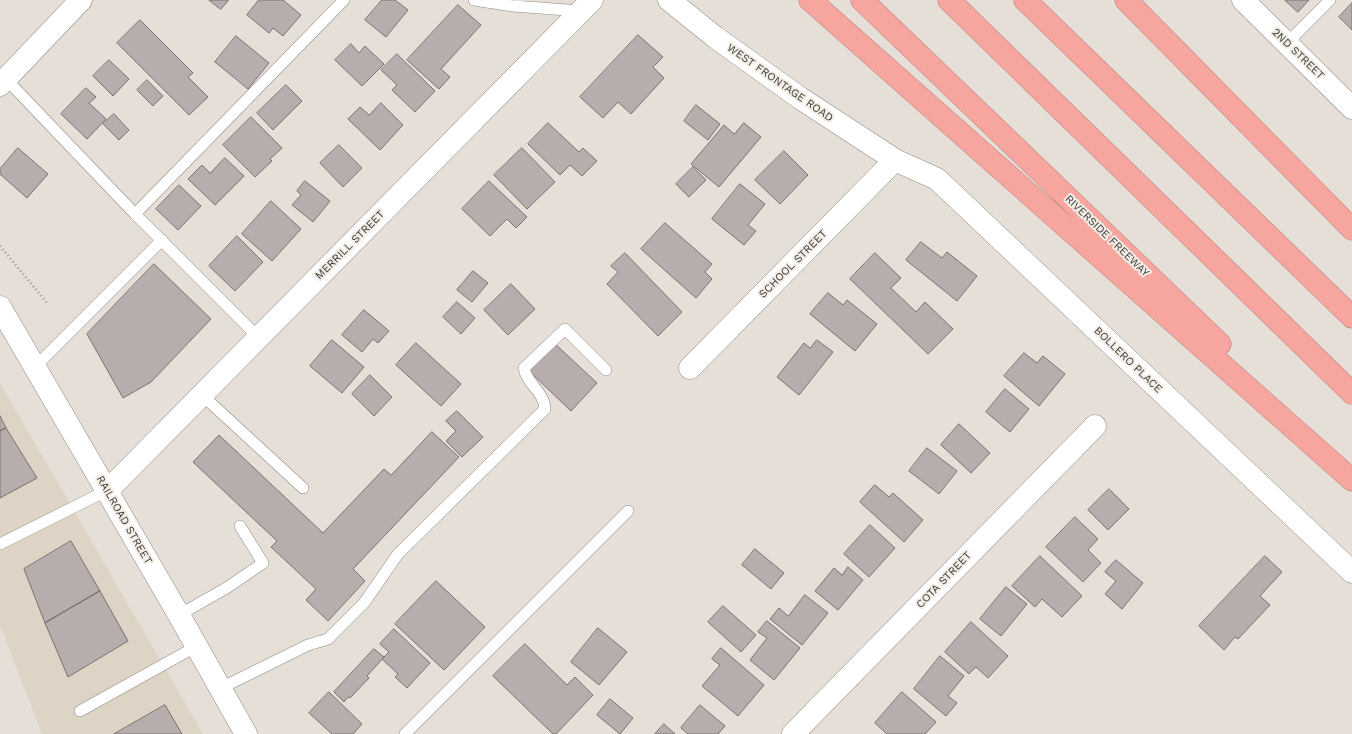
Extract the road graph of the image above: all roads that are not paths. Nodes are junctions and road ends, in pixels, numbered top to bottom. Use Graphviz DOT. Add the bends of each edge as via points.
graph roads {
  1 [pos="81,0"];
  2 [pos="344,0"];
  3 [pos="474,0"];
  4 [pos="669,0"];
  5 [pos="810,0"];
  6 [pos="862,0"];
  7 [pos="949,0"];
  8 [pos="1025,0"];
  9 [pos="1126,0"];
  10 [pos="1243,0"];
  11 [pos="1330,0"];
  12 [pos="587,6"];
  13 [pos="1287,43"];
  14 [pos="3,82"];
  15 [pos="1352,108"];
  16 [pos="895,160"];
  17 [pos="136,214"];
  18 [pos="1352,229"];
  19 [pos="162,240"];
  20 [pos="0,307"];
  21 [pos="1352,318"];
  22 [pos="6,330"];
  23 [pos="259,338"];
  24 [pos="35,367"];
  25 [pos="690,368"];
  26 [pos="606,370"];
  27 [pos="1352,393"];
  28 [pos="202,395"];
  29 [pos="1095,426"];
  30 [pos="1352,471"];
  31 [pos="1352,480"];
  32 [pos="303,488"];
  33 [pos="108,490"];
  34 [pos="628,511"];
  35 [pos="240,526"];
  36 [pos="0,544"];
  37 [pos="1352,572"];
  38 [pos="179,614"];
  39 [pos="197,646"];
  40 [pos="220,688"];
  41 [pos="80,711"];
  42 [pos="246,734"];
  43 [pos="406,734"];
  44 [pos="793,734"];
  1 -- 14 [label="street"];
  2 -- 17 [label="lane"];
  3 -- 12 [label="lane" via="513,6"];
  4 -- 16 [label="street, WEST FRONTAGE ROAD" via="794,94"];
  5 -- 31 [label="highway"];
  6 -- 30 [label="highway, RIVERSIDE FREEWAY"];
  7 -- 27 [label="highway"];
  8 -- 21 [label="highway"];
  9 -- 18 [label="highway"];
  10 -- 13 [label="street, 2ND STREET"];
  11 -- 13 [label="lane"];
  12 -- 23 [label="street, MERRILL STREET"];
  13 -- 15 [label="street, 2ND STREET"];
  14 -- 17 [label="lane"];
  16 -- 25 [label="street, SCHOOL STREET"];
  16 -- 37 [label="street, BOLLERO PLACE" via="938,179"];
  17 -- 19 [label="lane"];
  19 -- 23 [label="lane"];
  19 -- 24 [label="lane"];
  20 -- 22 [label="street, RAILROAD STREET"];
  22 -- 24 [label="street, RAILROAD STREET"];
  23 -- 28 [label="street, MERRILL STREET"];
  24 -- 33 [label="street, RAILROAD STREET"];
  26 -- 40 [label="lane" via="566,329 524,368 526,377 544,399 545,409 398,554 364,603 328,639 308,645"];
  28 -- 32 [label="lane"];
  28 -- 33 [label="street, MERRILL STREET"];
  29 -- 44 [label="street, COTA STREET"];
  33 -- 36 [label="lane"];
  33 -- 38 [label="street, RAILROAD STREET"];
  34 -- 43 [label="lane"];
  35 -- 38 [label="lane" via="264,563 228,587"];
  38 -- 39 [label="street, RAILROAD STREET"];
  39 -- 40 [label="street, RAILROAD STREET"];
  39 -- 41 [label="lane"];
  40 -- 42 [label="street, RAILROAD STREET"];
}
